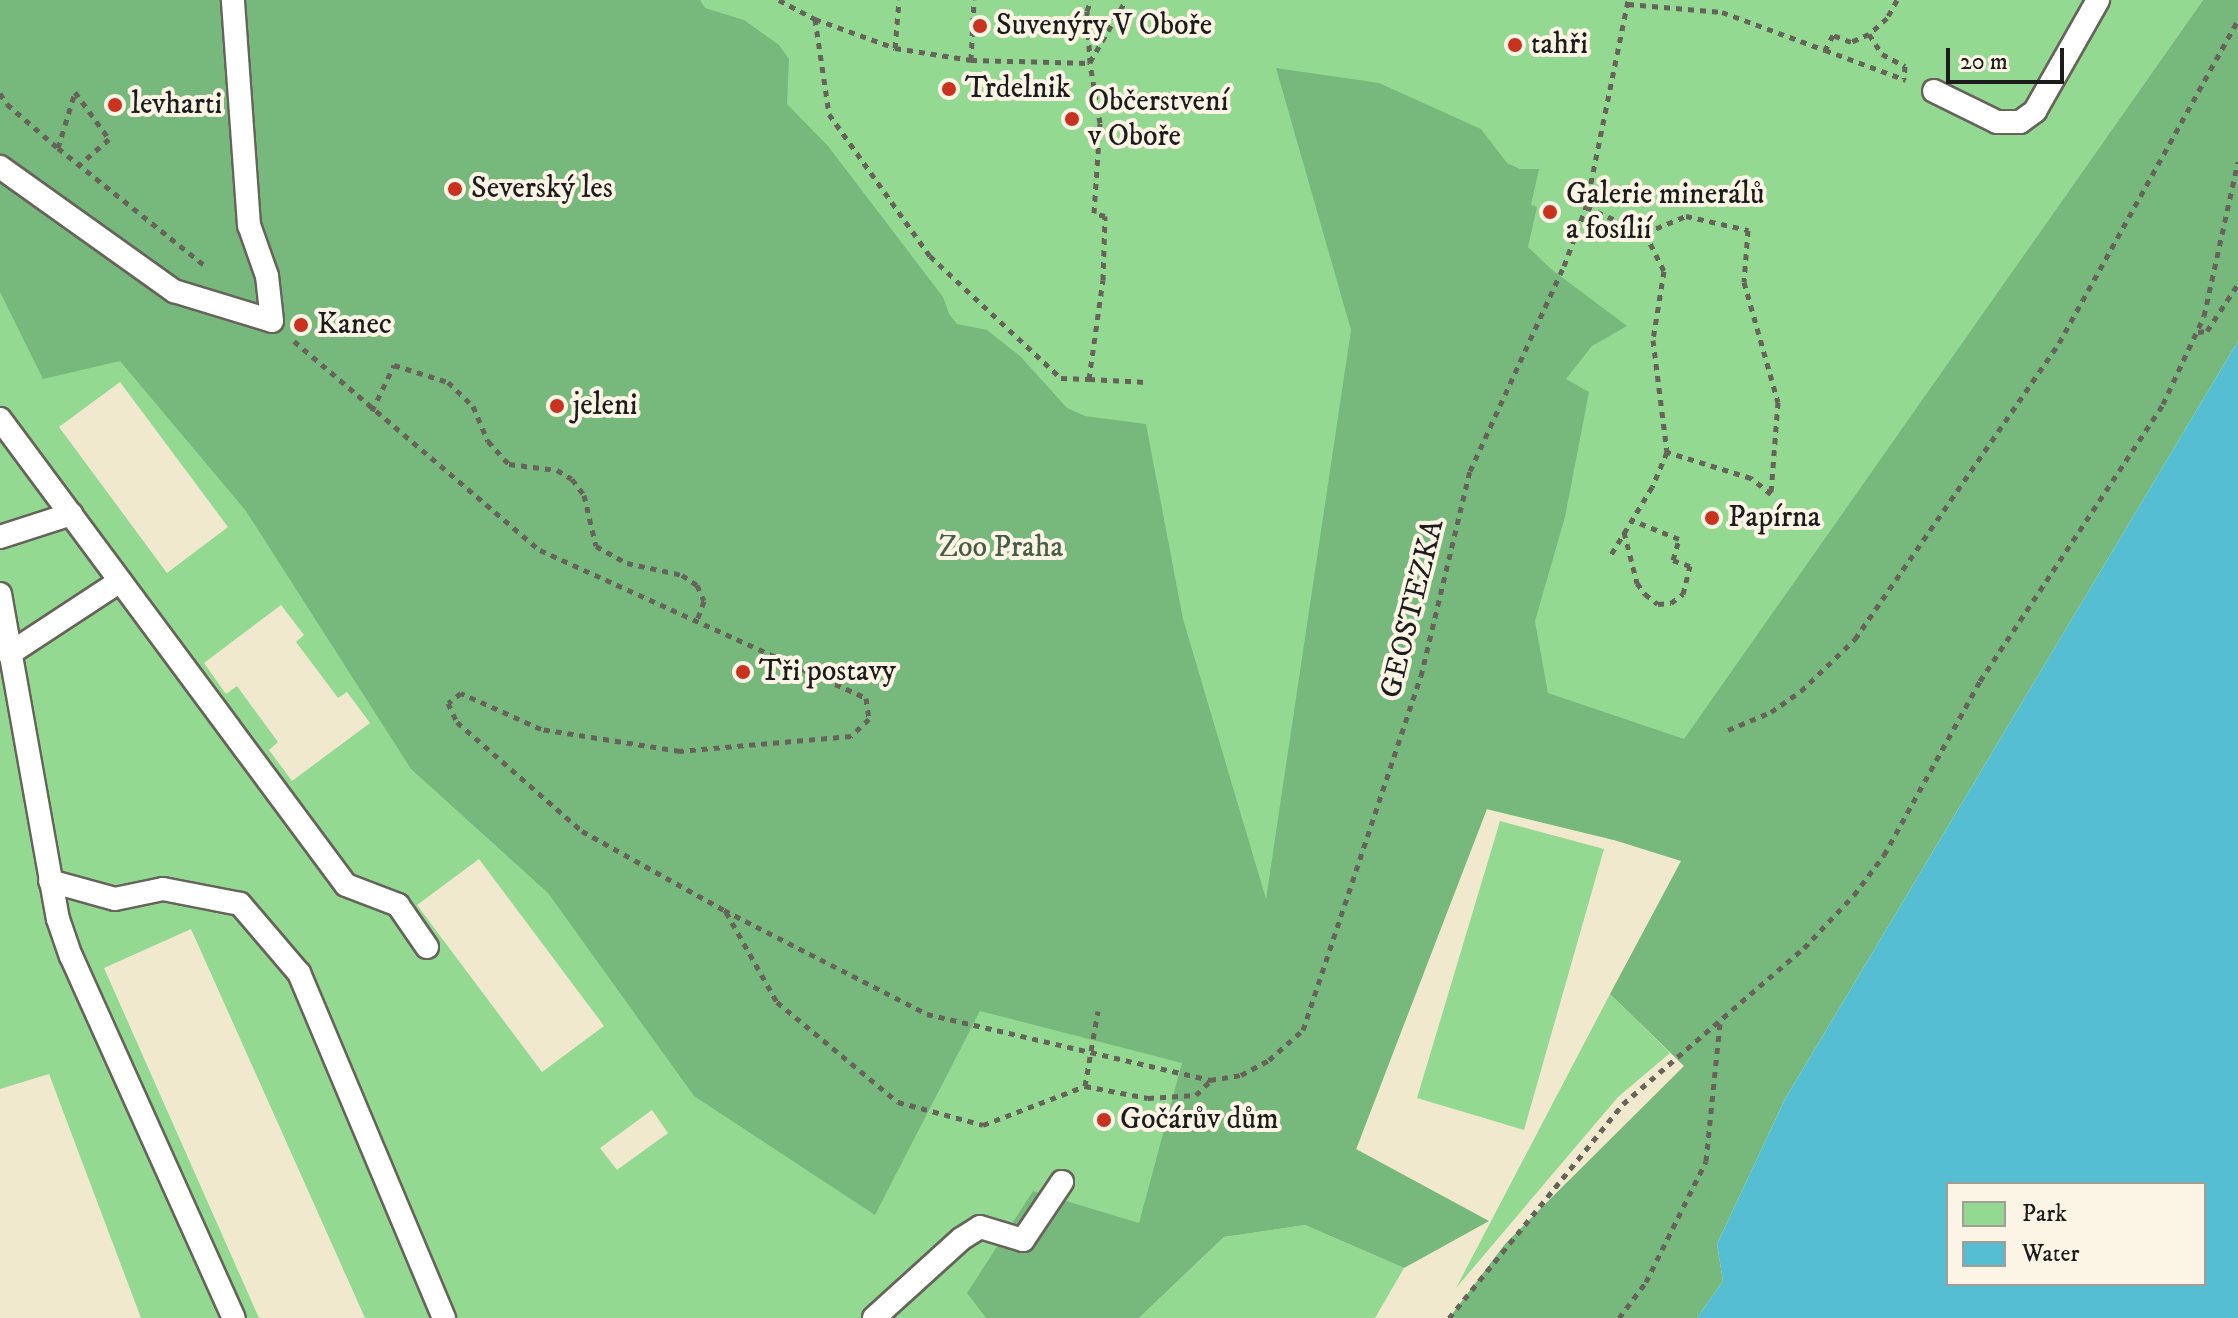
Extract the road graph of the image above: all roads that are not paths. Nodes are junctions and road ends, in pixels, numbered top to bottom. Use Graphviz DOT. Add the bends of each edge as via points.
graph roads {
  1 [pos="233,0"];
  2 [pos="2098,0"];
  3 [pos="1934,91"];
  4 [pos="0,167"];
  5 [pos="0,419"];
  6 [pos="71,514"];
  7 [pos="0,537"];
  8 [pos="120,581"];
  9 [pos="0,594"];
  10 [pos="9,654"];
  11 [pos="50,881"];
  12 [pos="427,947"];
  13 [pos="1062,1182"];
  14 [pos="234,1318"];
  15 [pos="444,1318"];
  16 [pos="874,1318"];
  1 -- 4 [label="lane" via="249,225 267,276 272,321 174,291"];
  2 -- 3 [label="lane" via="2035,111 2020,122 1997,122"];
  5 -- 6 [label="lane"];
  6 -- 7 [label="lane"];
  6 -- 8 [label="lane"];
  8 -- 10 [label="lane"];
  8 -- 12 [label="lane" via="346,885 398,905"];
  9 -- 10 [label="lane"];
  10 -- 11 [label="lane"];
  11 -- 14 [label="lane" via="71,956"];
  11 -- 15 [label="lane" via="115,899 163,889 240,904 299,973"];
  13 -- 16 [label="lane" via="1023,1240 980,1227"];
}
